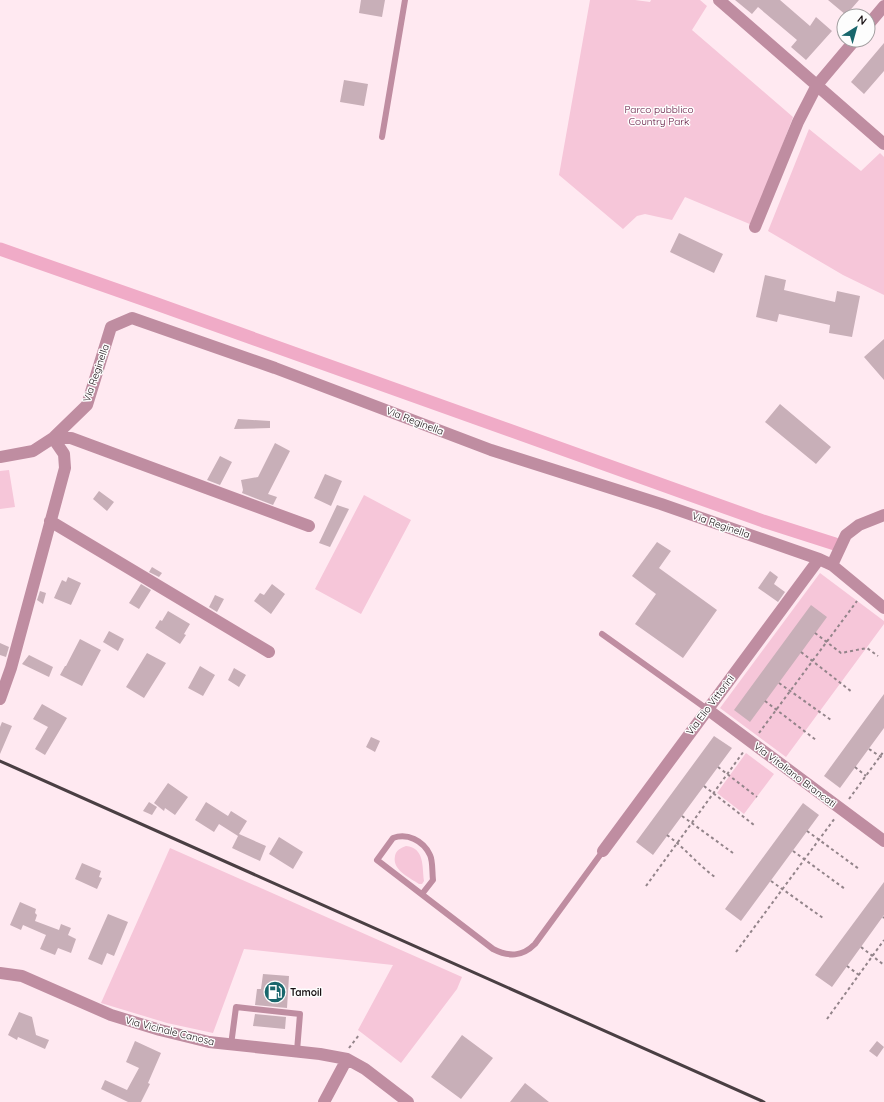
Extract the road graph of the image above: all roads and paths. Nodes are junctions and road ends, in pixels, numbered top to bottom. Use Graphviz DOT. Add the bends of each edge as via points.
graph roads {
  1 [pos="405,0"];
  2 [pos="719,0"];
  3 [pos="884,6"];
  4 [pos="876,16"];
  5 [pos="848,48"];
  6 [pos="817,85"];
  7 [pos="382,137"];
  8 [pos="884,144"];
  9 [pos="755,227"];
  10 [pos="53,438"];
  11 [pos="0,456"];
  12 [pos="884,515"];
  13 [pos="50,521"];
  14 [pos="309,526"];
  15 [pos="819,559"];
  16 [pos="835,561"];
  17 [pos="857,601"];
  18 [pos="884,608"];
  19 [pos="815,633"];
  20 [pos="602,634"];
  21 [pos="827,642"];
  22 [pos="269,652"];
  23 [pos="801,652"];
  24 [pos="878,656"];
  25 [pos="812,661"];
  26 [pos="779,682"];
  27 [pos="790,691"];
  28 [pos="852,692"];
  29 [pos="0,699"];
  30 [pos="765,701"];
  31 [pos="707,710"];
  32 [pos="776,710"];
  33 [pos="831,720"];
  34 [pos="757,736"];
  35 [pos="816,740"];
  36 [pos="869,749"];
  37 [pos="744,750"];
  38 [pos="884,751"];
  39 [pos="880,756"];
  40 [pos="884,760"];
  41 [pos="718,767"];
  42 [pos="855,767"];
  43 [pos="727,774"];
  44 [pos="866,776"];
  45 [pos="704,786"];
  46 [pos="713,793"];
  47 [pos="757,797"];
  48 [pos="847,802"];
  49 [pos="682,816"];
  50 [pos="836,817"];
  51 [pos="692,823"];
  52 [pos="754,825"];
  53 [pos="807,831"];
  54 [pos="667,835"];
  55 [pos="819,840"];
  56 [pos="884,841"];
  57 [pos="677,842"];
  58 [pos="603,851"];
  59 [pos="793,851"];
  60 [pos="733,853"];
  61 [pos="804,860"];
  62 [pos="859,869"];
  63 [pos="715,877"];
  64 [pos="771,881"];
  65 [pos="646,886"];
  66 [pos="783,889"];
  67 [pos="845,889"];
  68 [pos="422,894"];
  69 [pos="823,918"];
  70 [pos="884,940"];
  71 [pos="861,947"];
  72 [pos="736,952"];
  73 [pos="873,956"];
  74 [pos="884,965"];
  75 [pos="847,966"];
  76 [pos="0,973"];
  77 [pos="859,975"];
  78 [pos="827,1019"];
  79 [pos="359,1035"];
  80 [pos="231,1045"];
  81 [pos="297,1052"];
  82 [pos="347,1054"];
  83 [pos="324,1102"];
  84 [pos="408,1102"];
  1 -- 7 [label="lane"];
  2 -- 6 [label="street"];
  3 -- 4 [label="street"];
  5 -- 6 [label="street"];
  6 -- 8 [label="street"];
  6 -- 9 [label="street" via="798,122"];
  10 -- 11 [label="street, Via Reginella" via="33,451"];
  10 -- 13 [label="street" via="64,454 65,468"];
  10 -- 14 [label="street" via="71,438"];
  10 -- 15 [label="street, Via Reginella" via="87,405 111,327 132,318 275,368 491,450 661,504"];
  12 -- 16 [label="street" via="859,525 846,535"];
  13 -- 22 [label="street"];
  13 -- 29 [label="street" via="11,668"];
  15 -- 16 [label="street, Via Reginella"];
  15 -- 31 [label="street, Via Elio Vittorini"];
  16 -- 18 [label="street, Via Reginella"];
  17 -- 21 [label="path"];
  19 -- 21 [label="path"];
  20 -- 31 [label="lane"];
  21 -- 24 [label="path" via="841,653 867,648"];
  21 -- 25 [label="path"];
  23 -- 25 [label="path"];
  25 -- 27 [label="path"];
  25 -- 28 [label="path"];
  26 -- 27 [label="path"];
  27 -- 32 [label="path"];
  27 -- 33 [label="path"];
  30 -- 32 [label="path"];
  31 -- 56 [label="street, Via Vitaliano Brancati"];
  31 -- 58 [label="street, Via Elio Vittorini"];
  32 -- 34 [label="path"];
  32 -- 35 [label="path"];
  36 -- 39 [label="path"];
  37 -- 43 [label="path"];
  38 -- 39 [label="path"];
  39 -- 40 [label="path"];
  39 -- 44 [label="path"];
  41 -- 43 [label="path"];
  42 -- 44 [label="path"];
  43 -- 46 [label="path"];
  43 -- 47 [label="path"];
  44 -- 48 [label="path"];
  45 -- 46 [label="path"];
  46 -- 51 [label="path"];
  46 -- 52 [label="path"];
  49 -- 51 [label="path"];
  50 -- 55 [label="path"];
  51 -- 57 [label="path"];
  51 -- 60 [label="path"];
  53 -- 55 [label="path"];
  54 -- 57 [label="path"];
  55 -- 61 [label="path"];
  55 -- 62 [label="path"];
  57 -- 63 [label="path"];
  57 -- 65 [label="path"];
  58 -- 68 [label="lane" via="535,944 519,954 506,954 493,949"];
  59 -- 61 [label="path"];
  61 -- 66 [label="path"];
  61 -- 67 [label="path"];
  64 -- 66 [label="path"];
  66 -- 69 [label="path"];
  66 -- 72 [label="path"];
  68 -- 68 [label="lane" via="377,860 393,838 404,836 414,839 423,844 430,855 433,880"];
  70 -- 73 [label="path"];
  71 -- 73 [label="path"];
  73 -- 74 [label="path"];
  73 -- 77 [label="path"];
  75 -- 77 [label="path"];
  76 -- 80 [label="street, Via Vicinale Canosa" via="22,976 135,1023"];
  77 -- 78 [label="path"];
  79 -- 82 [label="path"];
  80 -- 81 [label="street, Via Vicinale Canosa"];
  80 -- 81 [label="lane" via="236,1007 300,1014"];
  81 -- 82 [label="street, Via Vicinale Canosa"];
  82 -- 83 [label="street"];
  82 -- 84 [label="street, Via Vicinale Canosa"];
}
